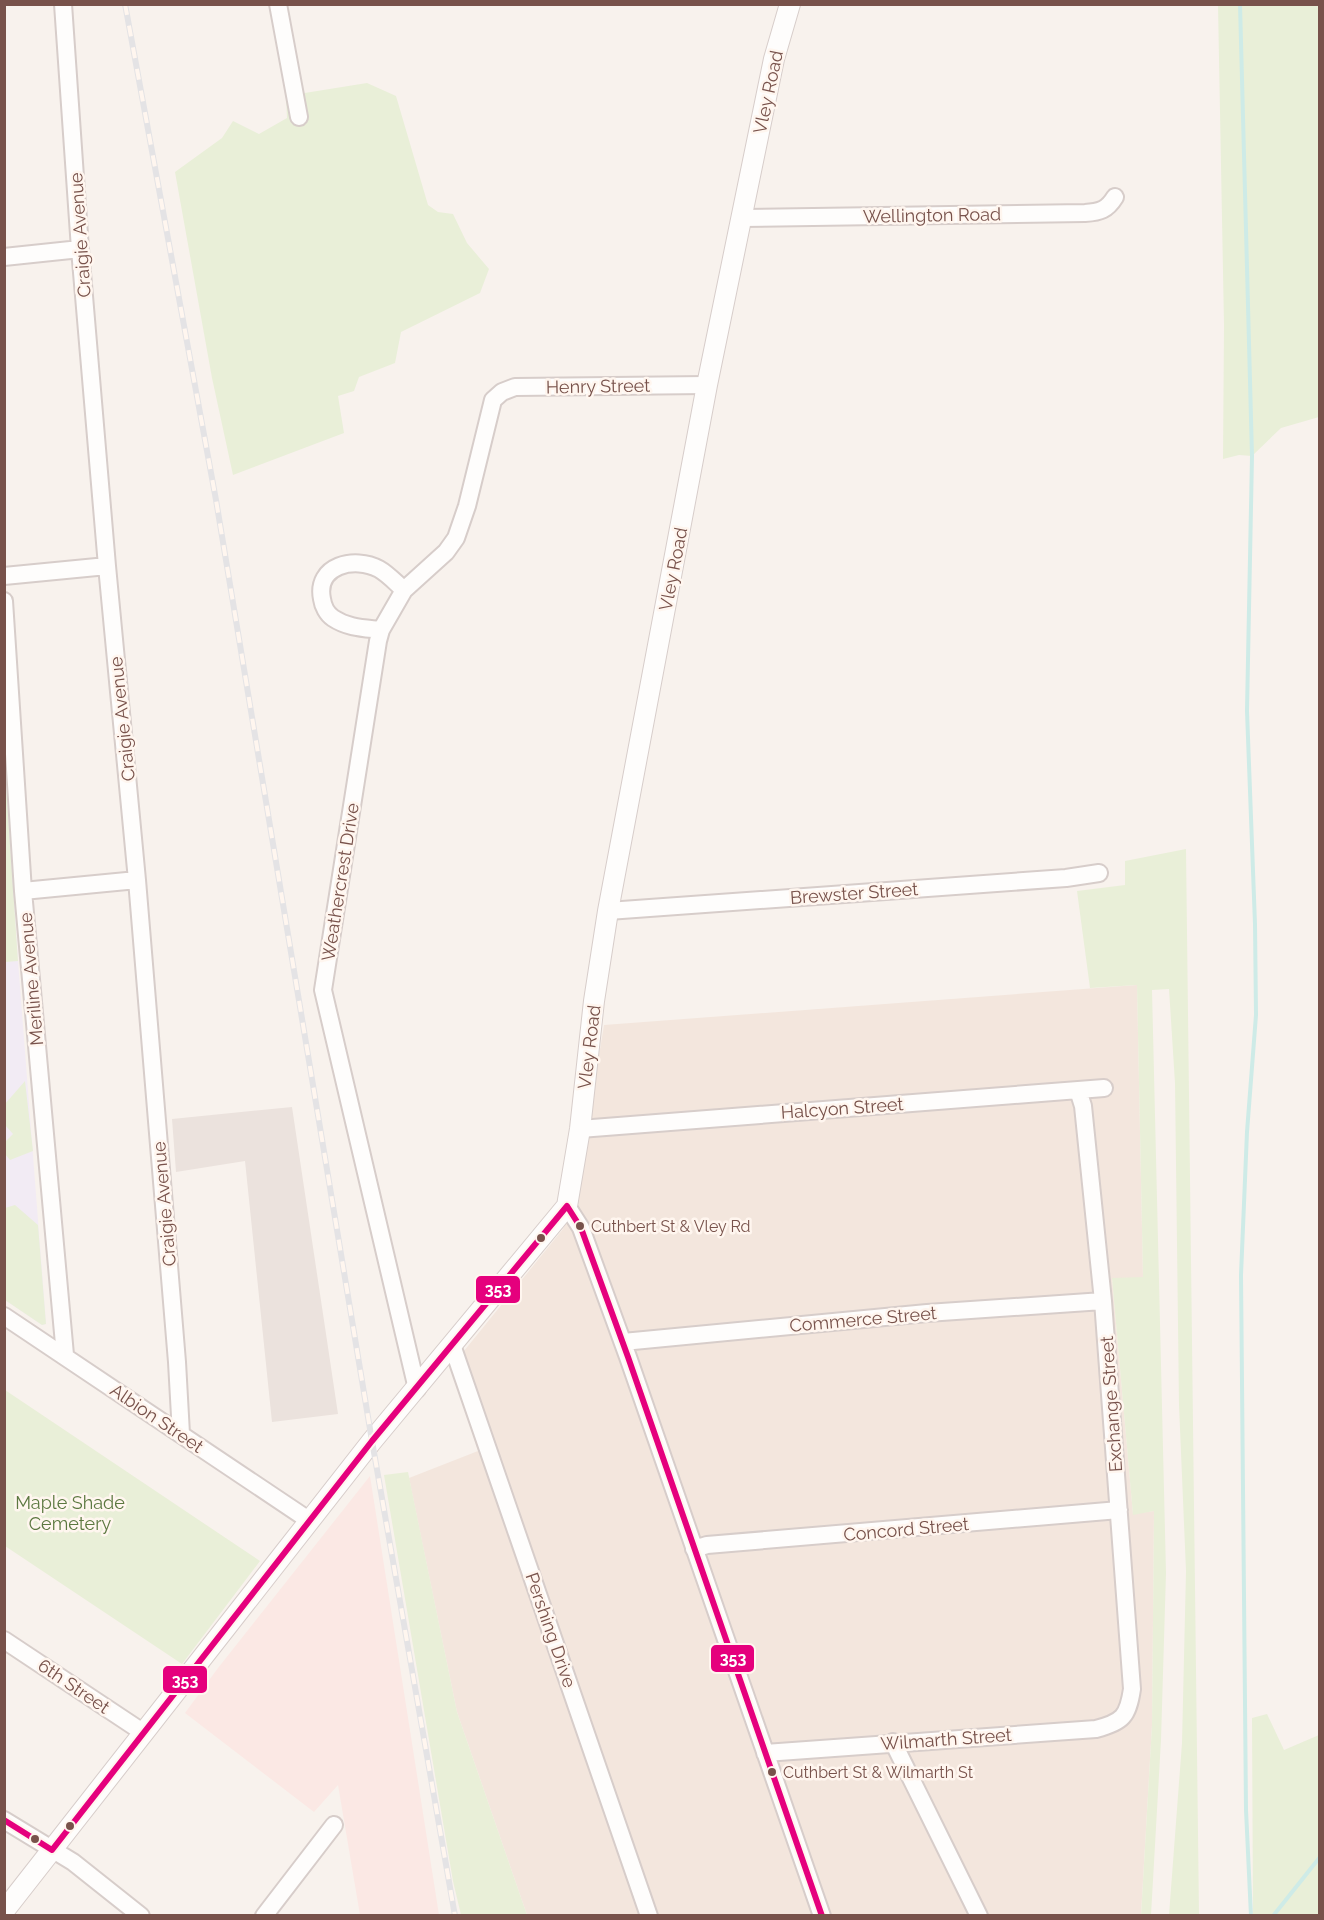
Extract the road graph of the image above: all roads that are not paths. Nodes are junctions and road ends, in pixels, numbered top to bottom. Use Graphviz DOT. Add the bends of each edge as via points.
graph roads {
  1 [pos="63,4"];
  2 [pos="278,4"];
  3 [pos="790,4"];
  4 [pos="299,117"];
  5 [pos="1115,196"];
  6 [pos="742,218"];
  7 [pos="80,249"];
  8 [pos="4,257"];
  9 [pos="707,385"];
  10 [pos="493,400"];
  11 [pos="107,566"];
  12 [pos="4,576"];
  13 [pos="404,590"];
  14 [pos="4,601"];
  15 [pos="381,630"];
  16 [pos="1099,873"];
  17 [pos="138,880"];
  18 [pos="23,891"];
  19 [pos="608,910"];
  20 [pos="1104,1088"];
  21 [pos="1078,1090"];
  22 [pos="580,1129"];
  23 [pos="567,1206"];
  24 [pos="1103,1301"];
  25 [pos="4,1316"];
  26 [pos="623,1342"];
  27 [pos="452,1345"];
  28 [pos="64,1355"];
  29 [pos="417,1389"];
  30 [pos="181,1434"];
  31 [pos="1119,1510"];
  32 [pos="310,1521"];
  33 [pos="694,1549"];
  34 [pos="4,1640"];
  35 [pos="1124,1718"];
  36 [pos="144,1733"];
  37 [pos="893,1743"];
  38 [pos="765,1753"];
  39 [pos="4,1820"];
  40 [pos="334,1825"];
  41 [pos="52,1850"];
  42 [pos="4,1911"];
  43 [pos="141,1916"];
  44 [pos="264,1916"];
  45 [pos="650,1916"];
  46 [pos="822,1916"];
  47 [pos="979,1916"];
  1 -- 7 [label="street, Craigie Avenue"];
  2 -- 4 [label="street"];
  3 -- 6 [label="street, Vley Road" via="774,59"];
  5 -- 6 [label="street, Wellington Road" via="1100,212 1085,213"];
  6 -- 9 [label="street, Vley Road"];
  7 -- 8 [label="street"];
  7 -- 11 [label="street, Craigie Avenue"];
  9 -- 10 [label="street, Henry Street" via="515,387"];
  9 -- 19 [label="street, Vley Road"];
  10 -- 13 [label="street, Weathercrest Drive" via="456,538"];
  11 -- 12 [label="street"];
  11 -- 17 [label="street, Craigie Avenue"];
  13 -- 15 [label="street, Weathercrest Drive"];
  13 -- 15 [label="street" via="381,570 365,563 346,563 322,580 323,605 331,617 351,627"];
  14 -- 18 [label="street, Meriline Avenue"];
  15 -- 29 [label="street, Weathercrest Drive" via="323,990"];
  16 -- 19 [label="street, Brewster Street"];
  17 -- 18 [label="street"];
  17 -- 30 [label="street, Craigie Avenue"];
  18 -- 28 [label="street, Meriline Avenue"];
  19 -- 22 [label="street, Vley Road"];
  20 -- 21 [label="street, Halcyon Street"];
  21 -- 22 [label="street, Halcyon Street"];
  21 -- 24 [label="street, Exchange Street" via="1083,1106"];
  22 -- 23 [label="street, Vley Road"];
  23 -- 26 [label="street" via="581,1228"];
  23 -- 27 [label="street"];
  24 -- 26 [label="street, Commerce Street" via="927,1313"];
  24 -- 31 [label="street, Exchange Street"];
  25 -- 28 [label="street, Albion Street"];
  26 -- 33 [label="street"];
  27 -- 29 [label="street"];
  27 -- 45 [label="street, Pershing Drive"];
  28 -- 30 [label="street, Albion Street"];
  29 -- 32 [label="street"];
  30 -- 32 [label="street, Albion Street"];
  31 -- 33 [label="street, Concord Street"];
  31 -- 35 [label="street, Exchange Street" via="1132,1689"];
  32 -- 36 [label="street"];
  33 -- 38 [label="street"];
  34 -- 36 [label="street, 6th Street"];
  35 -- 37 [label="street, Wilmarth Street" via="1096,1729"];
  36 -- 41 [label="street"];
  37 -- 38 [label="street, Wilmarth Street"];
  37 -- 47 [label="street"];
  38 -- 46 [label="street"];
  39 -- 41 [label="street"];
  40 -- 44 [label="street"];
  41 -- 42 [label="street"];
  41 -- 43 [label="street"];
}
